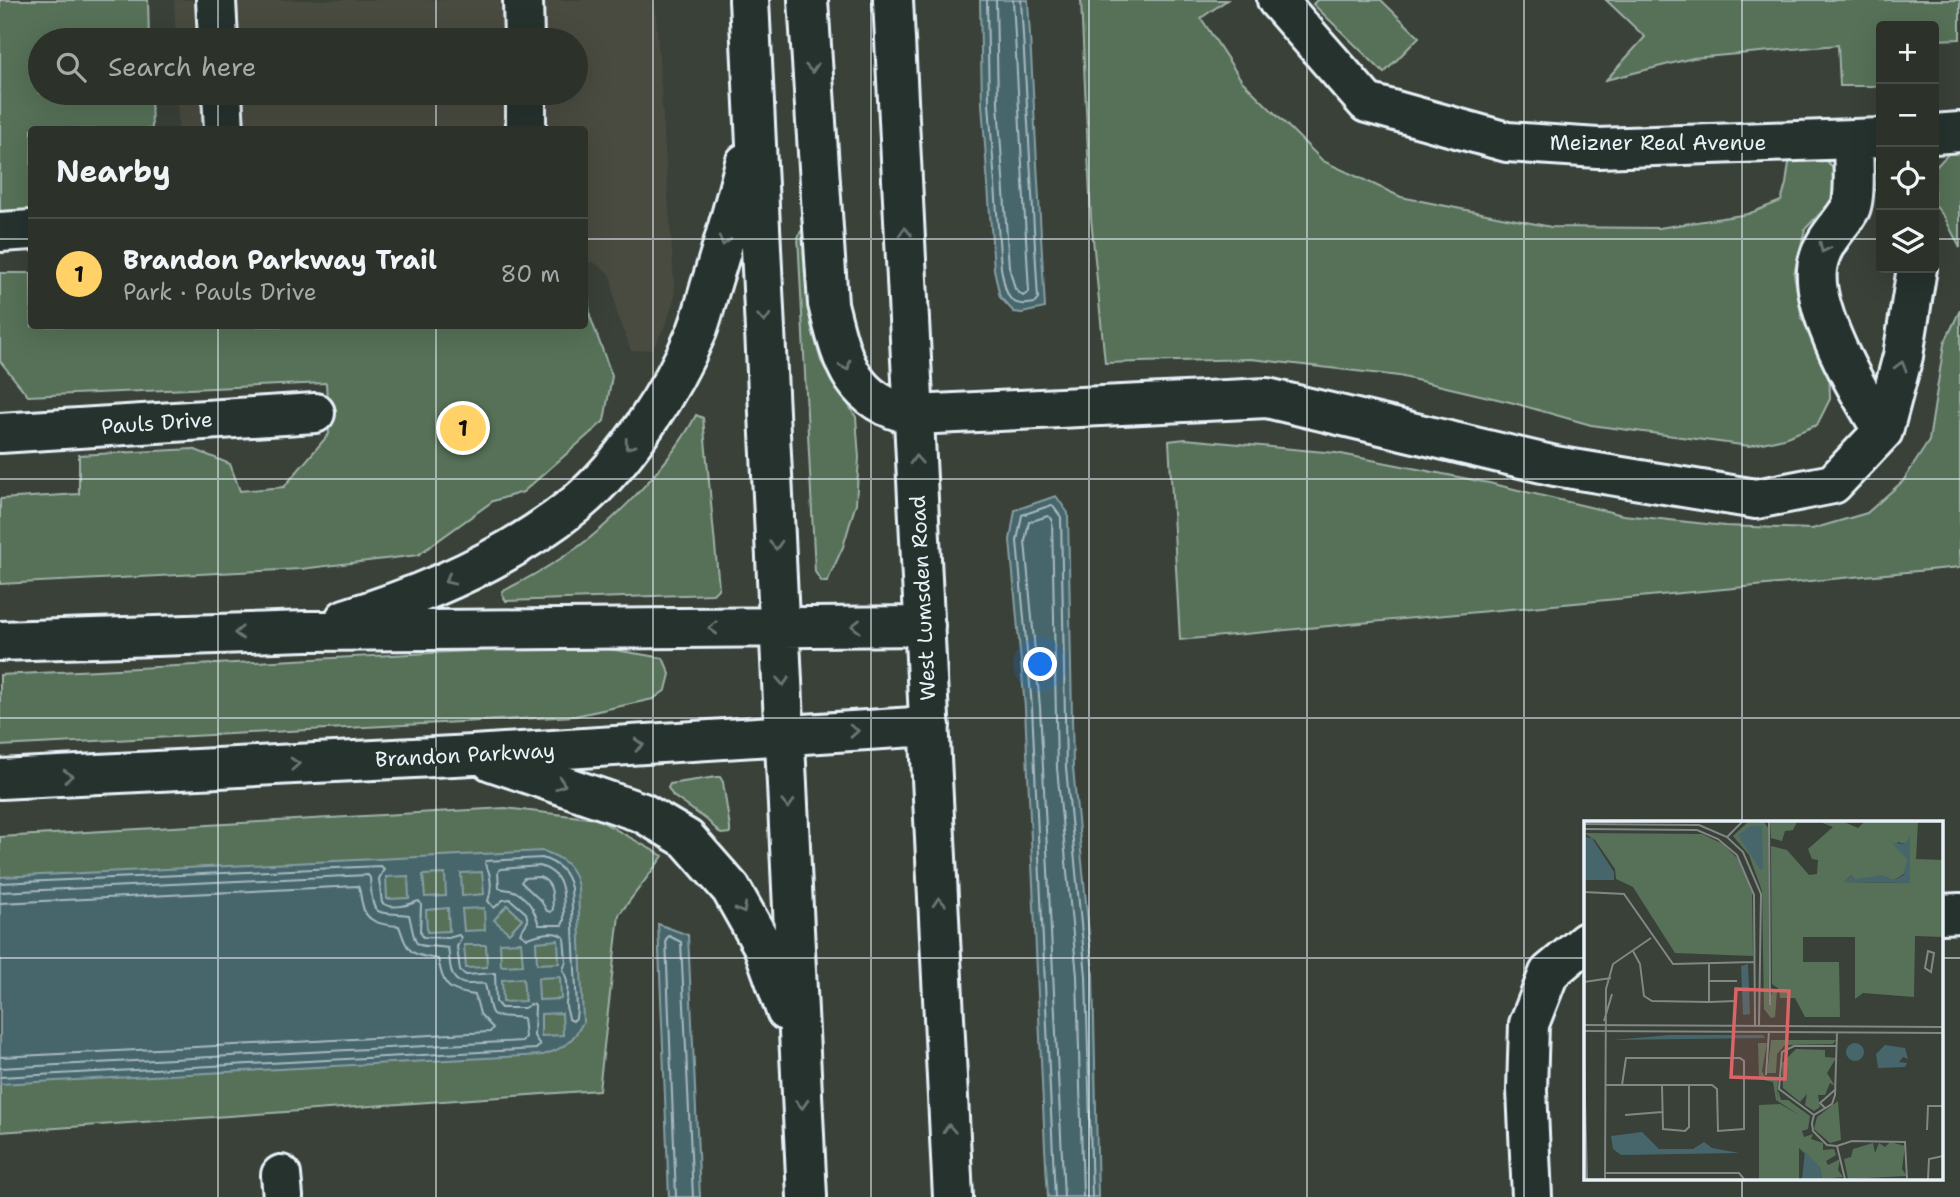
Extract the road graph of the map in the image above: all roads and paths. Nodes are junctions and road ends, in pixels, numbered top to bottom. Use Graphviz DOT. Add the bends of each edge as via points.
graph roads {
  1 [pos="216,0"];
  2 [pos="523,0"];
  3 [pos="749,0"];
  4 [pos="808,0"];
  5 [pos="893,0"];
  6 [pos="1278,0"];
  7 [pos="218,28"];
  8 [pos="524,28"];
  9 [pos="223,105"];
  10 [pos="526,105"];
  11 [pos="224,126"];
  12 [pos="526,126"];
  13 [pos="755,127"];
  14 [pos="1960,132"];
  15 [pos="1939,134"];
  16 [pos="1867,139"];
  17 [pos="1867,210"];
  18 [pos="28,230"];
  19 [pos="0,232"];
  20 [pos="1916,273"];
  21 [pos="315,413"];
  22 [pos="914,415"];
  23 [pos="1883,431"];
  24 [pos="0,433"];
  25 [pos="781,626"];
  26 [pos="925,626"];
  27 [pos="307,631"];
  28 [pos="0,640"];
  29 [pos="930,726"];
  30 [pos="786,735"];
  31 [pos="473,755"];
  32 [pos="0,779"];
  33 [pos="1960,913"];
  34 [pos="1942,914"];
  35 [pos="1584,944"];
  36 [pos="800,1051"];
  37 [pos="807,1197"];
  38 [pos="953,1197"];
  39 [pos="1532,1197"];
  1 -- 7 [label="main road"];
  2 -- 8 [label="main road"];
  3 -- 13 [label="main road"];
  4 -- 22 [label="main road, one-way" via="828,304 839,348 849,372 870,398"];
  22 -- 5 [label="main road, West Lumsden Road, one-way"];
  6 -- 16 [label="main road, Meizner Real Avenue" via="1367,103 1507,142 1598,148"];
  9 -- 11 [label="main road"];
  10 -- 12 [label="main road"];
  13 -- 25 [label="main road, one-way"];
  13 -- 27 [label="main road, one-way" via="697,331 659,403 618,460 578,502 493,559 429,590"];
  14 -- 15 [label="main road"];
  16 -- 17 [label="main road"];
  17 -- 23 [label="main road, one-way" via="1833,230 1819,259 1816,279 1848,374"];
  18 -- 19 [label="main road"];
  23 -- 20 [label="main road, one-way" via="1903,356"];
  21 -- 24 [label="main road, Pauls Drive"];
  22 -- 23 [label="main road" via="1267,398 1555,466 1756,499 1833,484"];
  26 -- 22 [label="main road, West Lumsden Road, one-way"];
  26 -- 25 [label="main road, one-way"];
  25 -- 27 [label="main road, one-way"];
  25 -- 30 [label="main road, one-way"];
  26 -- 29 [label="main road, West Lumsden Road"];
  27 -- 28 [label="main road, one-way"];
  30 -- 29 [label="main road, Brandon Parkway, one-way"];
  38 -- 29 [label="main road, West Lumsden Road, one-way"];
  31 -- 30 [label="main road, Brandon Parkway, one-way"];
  30 -- 36 [label="main road, one-way"];
  32 -- 31 [label="main road, Brandon Parkway, one-way"];
  31 -- 36 [label="main road, one-way" via="643,813 687,839 731,889 763,946"];
  33 -- 34 [label="main road"];
  35 -- 39 [label="main road" via="1549,973 1529,1024"];
  36 -- 37 [label="main road, one-way"];
}
